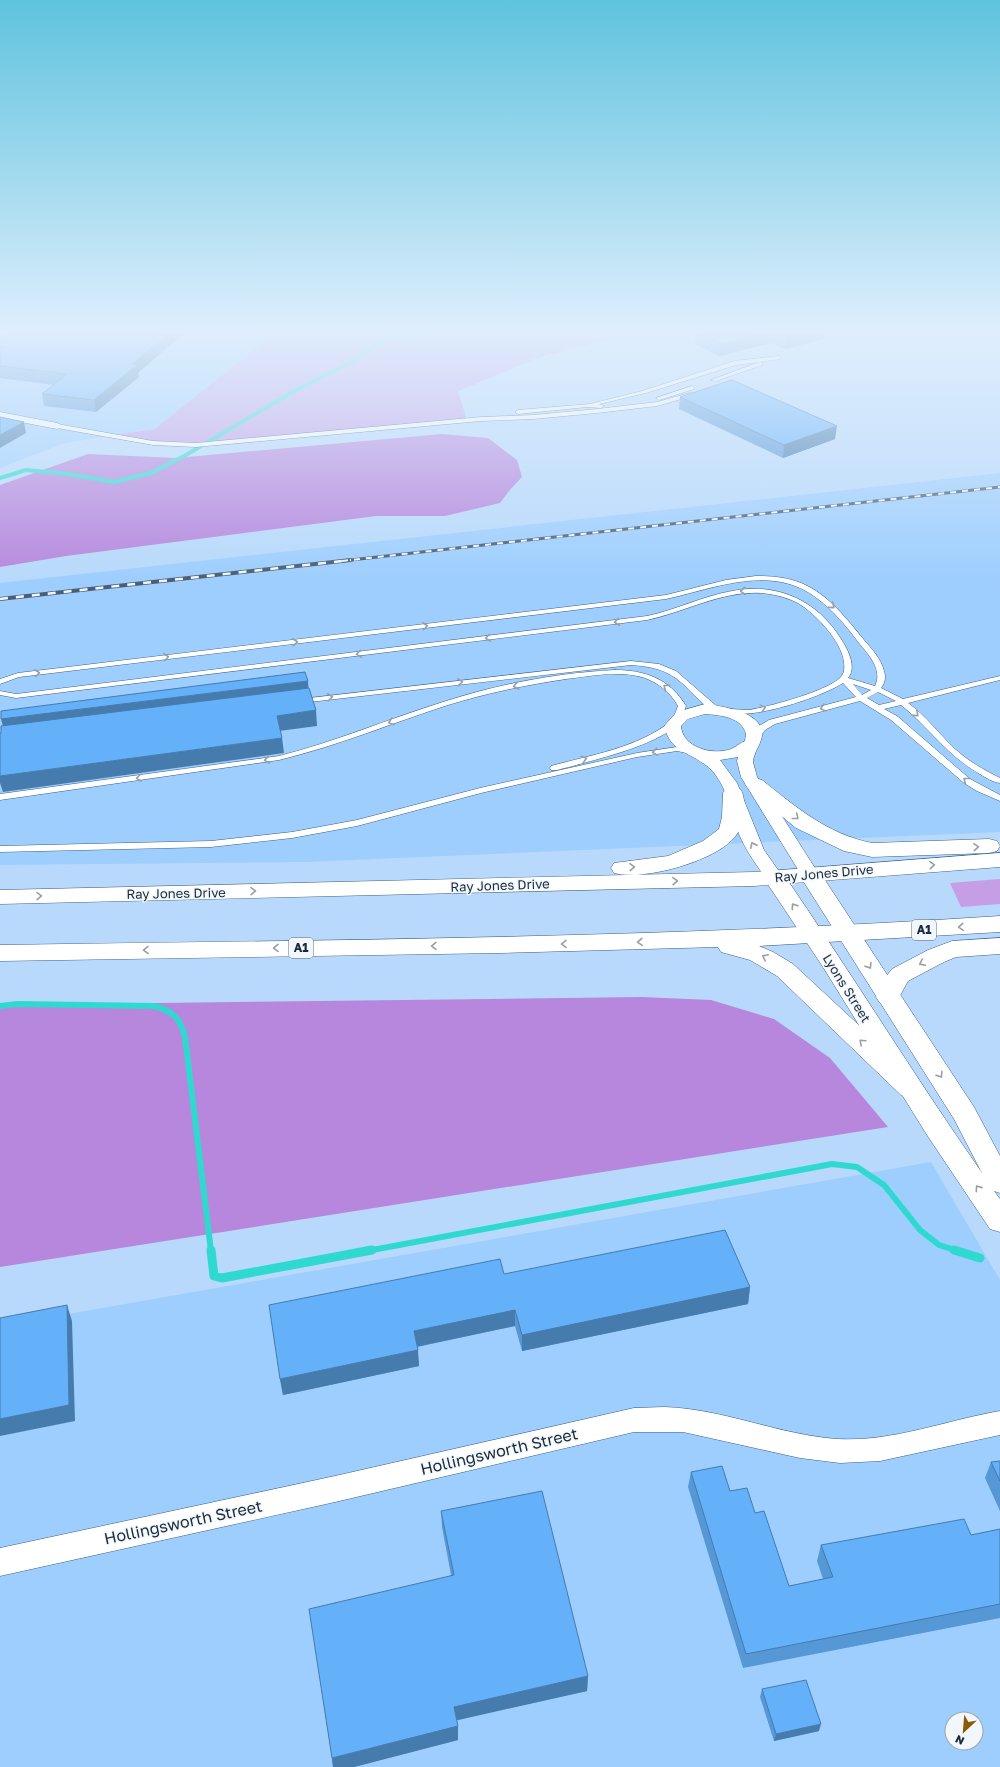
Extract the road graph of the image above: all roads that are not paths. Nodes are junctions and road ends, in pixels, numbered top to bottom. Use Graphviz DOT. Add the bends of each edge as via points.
graph roads {
  1 [pos="8,416"];
  2 [pos="494,416"];
  3 [pos="520,416"];
  4 [pos="481,419"];
  5 [pos="57,426"];
  6 [pos="640,600"];
  7 [pos="653,617"];
  8 [pos="1000,678"];
  9 [pos="844,679"];
  10 [pos="1,681"];
  11 [pos="876,689"];
  12 [pos="0,693"];
  13 [pos="861,698"];
  14 [pos="293,702"];
  15 [pos="903,703"];
  16 [pos="878,708"];
  17 [pos="721,710"];
  18 [pos="675,721"];
  19 [pos="753,742"];
  20 [pos="697,753"];
  21 [pos="1000,781"];
  22 [pos="755,784"];
  23 [pos="480,791"];
  24 [pos="733,793"];
  25 [pos="0,797"];
  26 [pos="1000,798"];
  27 [pos="1000,845"];
  28 [pos="0,849"];
  29 [pos="1000,860"];
  30 [pos="811,876"];
  31 [pos="774,877"];
  32 [pos="342,890"];
  33 [pos="0,897"];
  34 [pos="1000,924"];
  35 [pos="847,933"];
  36 [pos="813,935"];
  37 [pos="678,941"];
  38 [pos="1000,946"];
  39 [pos="0,953"];
  40 [pos="888,997"];
  41 [pos="910,1088"];
  42 [pos="1000,1182"];
  43 [pos="1000,1220"];
  44 [pos="1000,1423"];
  45 [pos="0,1562"];
  1 -- 5 [label="street"];
  2 -- 4 [label="lane"];
  3 -- 4 [label="lane"];
  4 -- 5 [label="lane" via="196,445 134,440"];
  6 -- 7 [label="lane" via="651,601 660,607 660,613"];
  10 -- 6 [label="lane, one-way" via="25,674"];
  6 -- 11 [label="lane, one-way" via="677,595 747,578 777,579 800,585 838,612 877,661 881,681"];
  9 -- 7 [label="lane, one-way" via="847,675 848,662 844,649 836,637 811,609 781,595 761,591 729,592"];
  7 -- 12 [label="lane, one-way" via="50,692 10,696"];
  8 -- 15 [label="lane"];
  9 -- 11 [label="lane"];
  9 -- 13 [label="lane"];
  17 -- 9 [label="lane, one-way" via="749,712 821,692"];
  11 -- 13 [label="lane"];
  11 -- 15 [label="lane"];
  13 -- 16 [label="lane"];
  13 -- 19 [label="lane, one-way" via="772,722 762,728"];
  14 -- 17 [label="lane, one-way" via="631,663 663,667 676,673 707,703"];
  15 -- 16 [label="lane"];
  15 -- 21 [label="lane, one-way" via="960,757"];
  26 -- 16 [label="lane, one-way" via="967,781 894,718"];
  17 -- 18 [label="street" via="694,711"];
  17 -- 19 [label="street" via="743,718 751,725 755,732"];
  18 -- 20 [label="street, Lyons Street" via="671,731 674,739"];
  23 -- 18 [label="lane, one-way" via="646,740 666,731"];
  18 -- 25 [label="lane, one-way" via="682,706 678,698 665,686 647,676 617,672 554,678 430,708 302,753 279,758"];
  19 -- 20 [label="street" via="737,753 720,756"];
  19 -- 22 [label="street" via="745,761 749,777"];
  20 -- 23 [label="lane, one-way" via="677,749 643,754"];
  20 -- 24 [label="street, Lyons Street" via="713,762 729,782"];
  22 -- 27 [label="main road, one-way" via="803,823 852,846 880,850"];
  22 -- 30 [label="street"];
  23 -- 28 [label="lane" via="357,823 257,840 212,844"];
  31 -- 24 [label="street, Lyons Street, one-way" via="754,847"];
  32 -- 24 [label="main road, one-way" via="423,875 648,867 673,863 697,854 728,832 732,821"];
  30 -- 29 [label="main road, Ray Jones Drive, one-way" via="893,867"];
  30 -- 31 [label="main road, Ray Jones Drive"];
  30 -- 35 [label="main road"];
  32 -- 31 [label="main road, Ray Jones Drive, one-way"];
  36 -- 31 [label="main road, Lyons Street, one-way"];
  33 -- 32 [label="main road, Ray Jones Drive, one-way"];
  34 -- 35 [label="main road, A1, one-way"];
  35 -- 36 [label="main road, A1"];
  35 -- 40 [label="main road, one-way"];
  36 -- 37 [label="main road, A1"];
  36 -- 41 [label="main road, Lyons Street"];
  37 -- 39 [label="main road, A1, one-way"];
  41 -- 37 [label="main road, one-way" via="785,970 767,957 743,948"];
  38 -- 40 [label="main road, one-way" via="952,949 936,956 900,975"];
  40 -- 42 [label="main road, one-way" via="966,1114"];
  43 -- 41 [label="main road, Lyons Street, one-way"];
  44 -- 45 [label="street, Hollingsworth Street" via="870,1451 840,1452 809,1448 683,1420 634,1420"];
}
